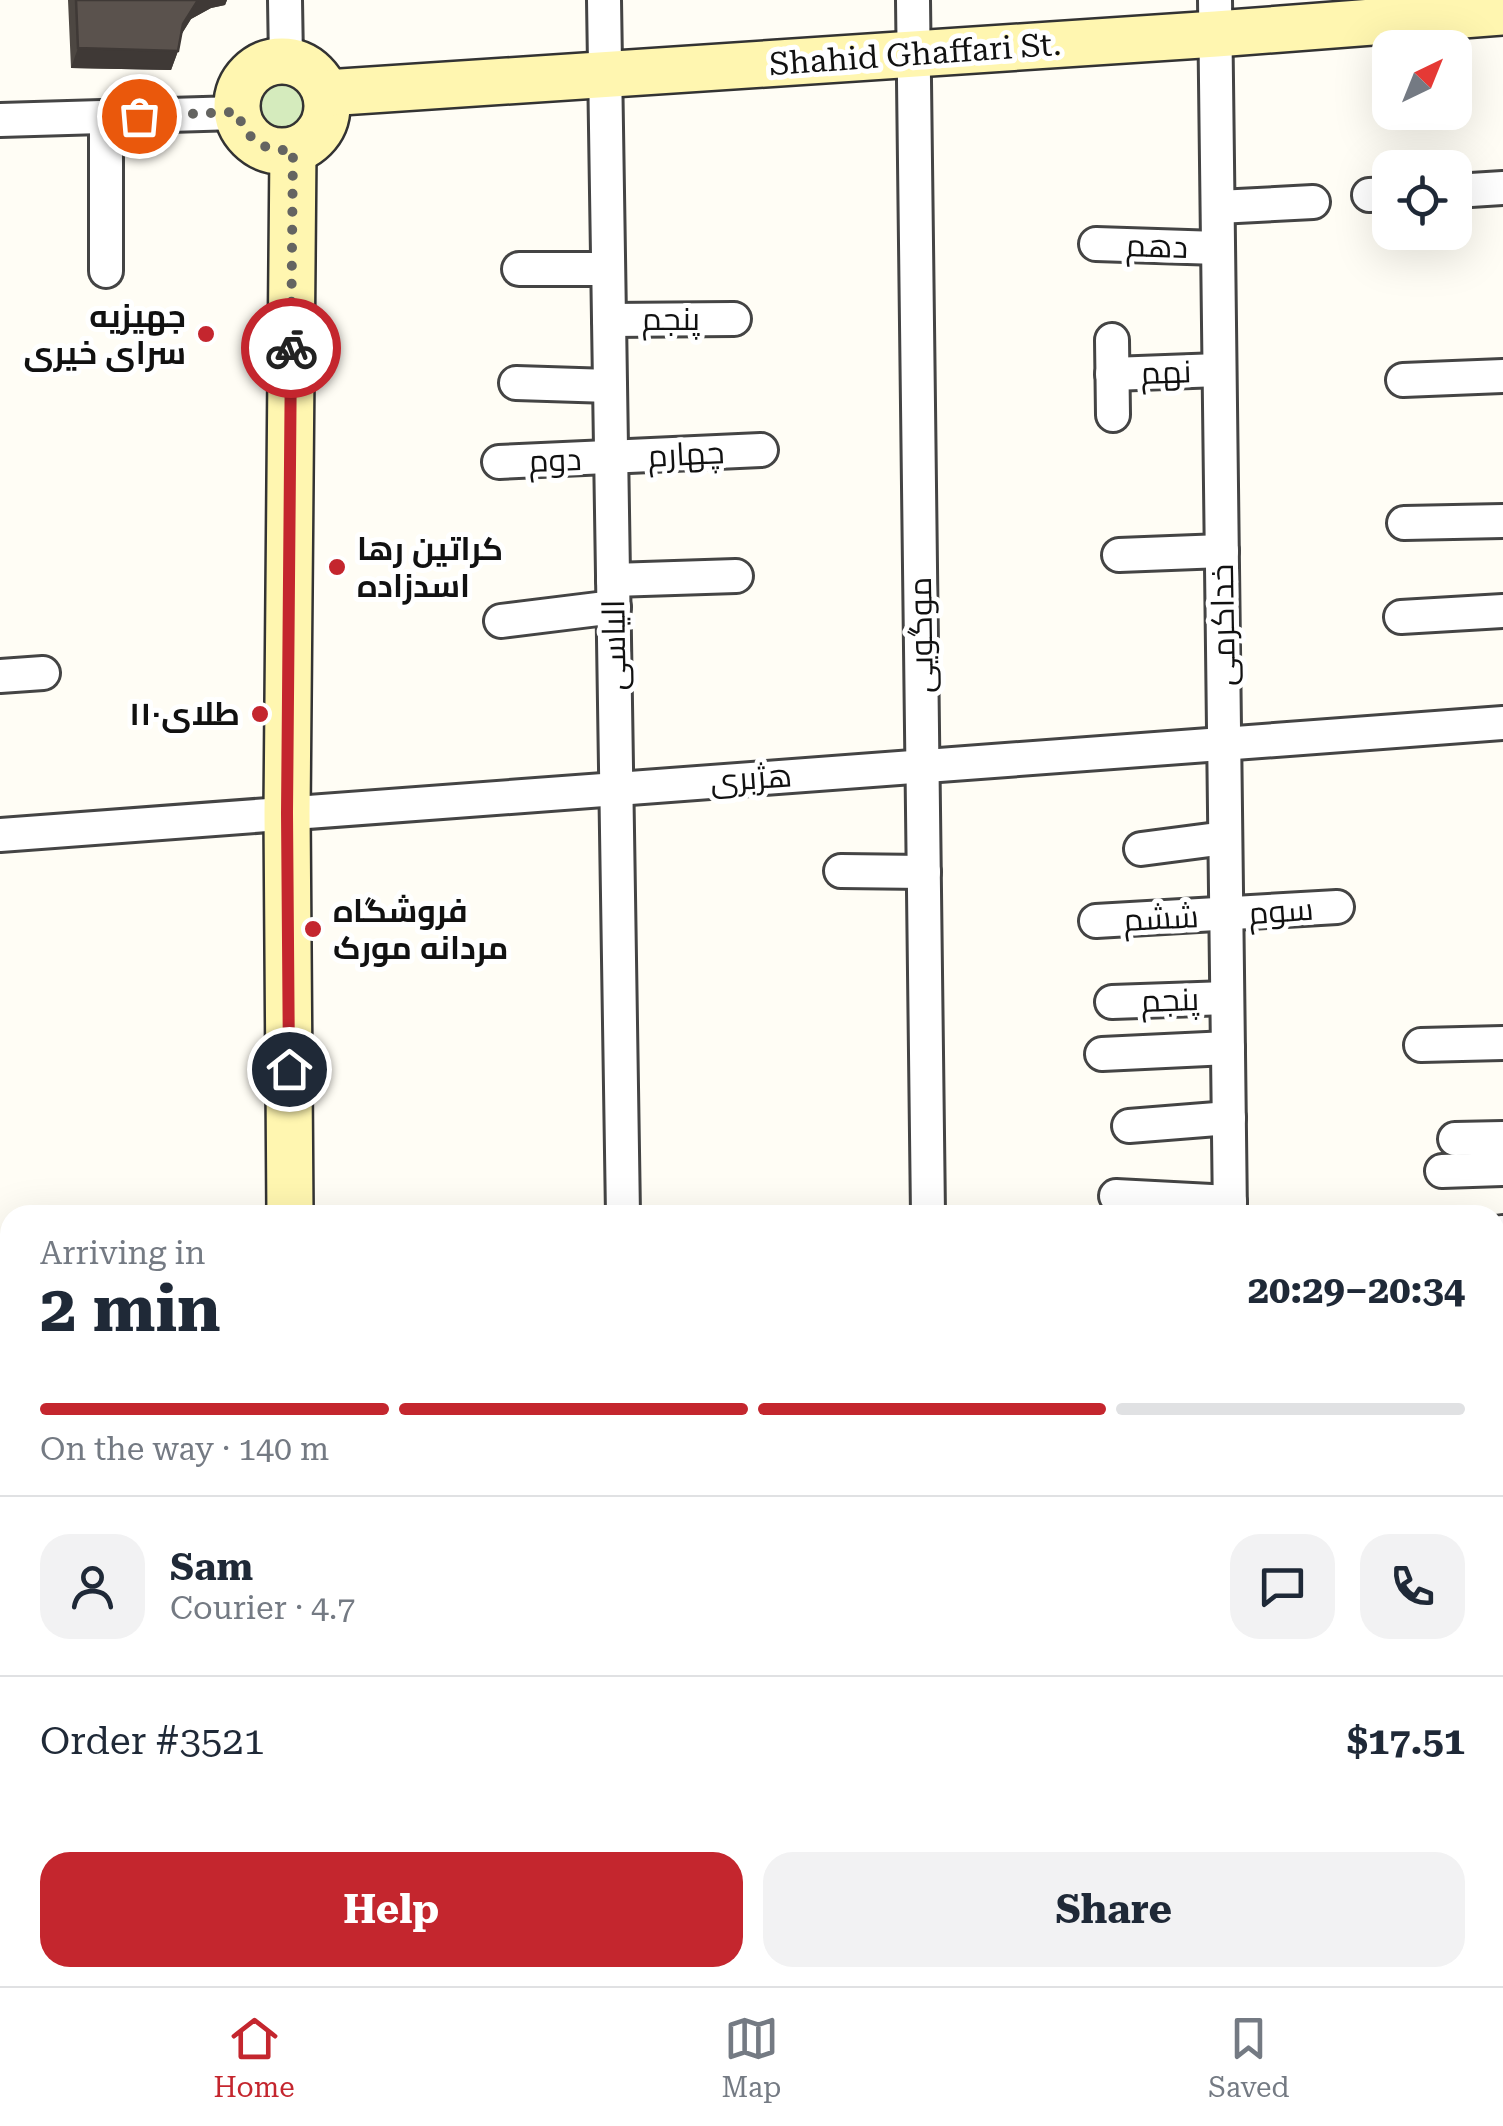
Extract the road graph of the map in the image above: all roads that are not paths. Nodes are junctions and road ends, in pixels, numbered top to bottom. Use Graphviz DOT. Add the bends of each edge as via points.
graph roads {
  1 [pos="285,0"];
  2 [pos="604,0"];
  3 [pos="913,0"];
  4 [pos="1503,12"];
  5 [pos="1215,17"];
  6 [pos="914,54"];
  7 [pos="286,60"];
  8 [pos="604,74"];
  9 [pos="326,93"];
  10 [pos="237,112"];
  11 [pos="106,116"];
  12 [pos="0,120"];
  13 [pos="293,150"];
  14 [pos="1503,188"];
  15 [pos="1472,190"];
  16 [pos="1313,202"];
  17 [pos="1218,207"];
  18 [pos="1096,244"];
  19 [pos="1218,248"];
  20 [pos="519,269"];
  21 [pos="608,269"];
  22 [pos="106,272"];
  23 [pos="734,319"];
  24 [pos="609,320"];
  25 [pos="1112,340"];
  26 [pos="1220,370"];
  27 [pos="1112,374"];
  28 [pos="1503,376"];
  29 [pos="1403,380"];
  30 [pos="516,383"];
  31 [pos="610,386"];
  32 [pos="1112,415"];
  33 [pos="762,450"];
  34 [pos="611,458"];
  35 [pos="499,462"];
  36 [pos="1503,520"];
  37 [pos="1404,523"];
  38 [pos="1222,551"];
  39 [pos="1119,555"];
  40 [pos="736,576"];
  41 [pos="614,594"];
  42 [pos="1503,611"];
  43 [pos="1401,617"];
  44 [pos="501,621"];
  45 [pos="43,672"];
  46 [pos="0,676"];
  47 [pos="1503,723"];
  48 [pos="1224,744"];
  49 [pos="923,766"];
  50 [pos="617,788"];
  51 [pos="287,813"];
  52 [pos="0,835"];
  53 [pos="1225,838"];
  54 [pos="1141,849"];
  55 [pos="840,871"];
  56 [pos="924,872"];
  57 [pos="1337,907"];
  58 [pos="1226,916"];
  59 [pos="1096,921"];
  60 [pos="1227,998"];
  61 [pos="1112,1002"];
  62 [pos="1503,1043"];
  63 [pos="1421,1046"];
  64 [pos="1228,1048"];
  65 [pos="1102,1054"];
  66 [pos="1229,1118"];
  67 [pos="1129,1126"];
  68 [pos="1503,1138"];
  69 [pos="1455,1139"];
  70 [pos="1503,1169"];
  71 [pos="1442,1170"];
  72 [pos="1116,1196"];
  73 [pos="290,1205"];
  74 [pos="623,1205"];
  75 [pos="928,1205"];
  76 [pos="1202,1205"];
  77 [pos="1230,1205"];
  1 -- 7 [label="street"];
  2 -- 8 [label="street, الیاسی"];
  3 -- 6 [label="street, موگویی"];
  4 -- 5 [label="main road, Shahid Ghaffari St."];
  5 -- 6 [label="main road, Shahid Ghaffari St."];
  5 -- 17 [label="street, خداکرمی"];
  6 -- 8 [label="main road, Shahid Ghaffari St."];
  6 -- 49 [label="street, موگویی"];
  7 -- 9 [label="main road" via="311,71"];
  7 -- 10 [label="main road" via="249,74"];
  8 -- 9 [label="main road, Shahid Ghaffari St."];
  8 -- 21 [label="street, الیاسی"];
  9 -- 13 [label="main road" via="325,122"];
  10 -- 11 [label="street"];
  10 -- 13 [label="main road" via="263,148"];
  11 -- 12 [label="street"];
  11 -- 22 [label="street"];
  13 -- 51 [label="main road"];
  14 -- 15 [label="street"];
  16 -- 17 [label="street"];
  17 -- 19 [label="street, خداکرمی"];
  18 -- 19 [label="street, دهم"];
  19 -- 26 [label="street, خداکرمی"];
  20 -- 21 [label="street"];
  21 -- 24 [label="street, الیاسی"];
  23 -- 24 [label="street, پنجم"];
  24 -- 31 [label="street, الیاسی"];
  25 -- 27 [label="street, نهم"];
  26 -- 27 [label="street, نهم"];
  26 -- 38 [label="street, خداکرمی"];
  27 -- 32 [label="street, نهم"];
  28 -- 29 [label="street"];
  30 -- 31 [label="street"];
  31 -- 34 [label="street, الیاسی"];
  33 -- 34 [label="street, چهارم"];
  34 -- 35 [label="street, دوم"];
  34 -- 41 [label="street, الیاسی"];
  36 -- 37 [label="street"];
  38 -- 39 [label="street"];
  38 -- 48 [label="street, خداکرمی"];
  40 -- 41 [label="street"];
  41 -- 44 [label="street"];
  41 -- 50 [label="street, الیاسی"];
  42 -- 43 [label="street"];
  45 -- 46 [label="street"];
  47 -- 48 [label="street, هژبری"];
  48 -- 49 [label="street, هژبری"];
  48 -- 53 [label="street, خداکرمی"];
  49 -- 50 [label="street, هژبری"];
  49 -- 56 [label="street, موگویی"];
  50 -- 51 [label="street, هژبری"];
  50 -- 74 [label="street, الیاسی"];
  51 -- 52 [label="street, هژبری"];
  51 -- 73 [label="main road"];
  53 -- 54 [label="street"];
  53 -- 58 [label="street, خداکرمی"];
  55 -- 56 [label="street"];
  56 -- 75 [label="street, موگویی"];
  57 -- 58 [label="street, سوم"];
  58 -- 59 [label="street, ششم"];
  58 -- 60 [label="street, خداکرمی"];
  60 -- 61 [label="street, پنجم"];
  60 -- 64 [label="street, خداکرمی"];
  62 -- 63 [label="street"];
  64 -- 65 [label="street"];
  64 -- 66 [label="street, خداکرمی"];
  66 -- 67 [label="street"];
  66 -- 77 [label="street, خداکرمی"];
  68 -- 69 [label="street"];
  70 -- 71 [label="street"];
  72 -- 76 [label="street"];
}
